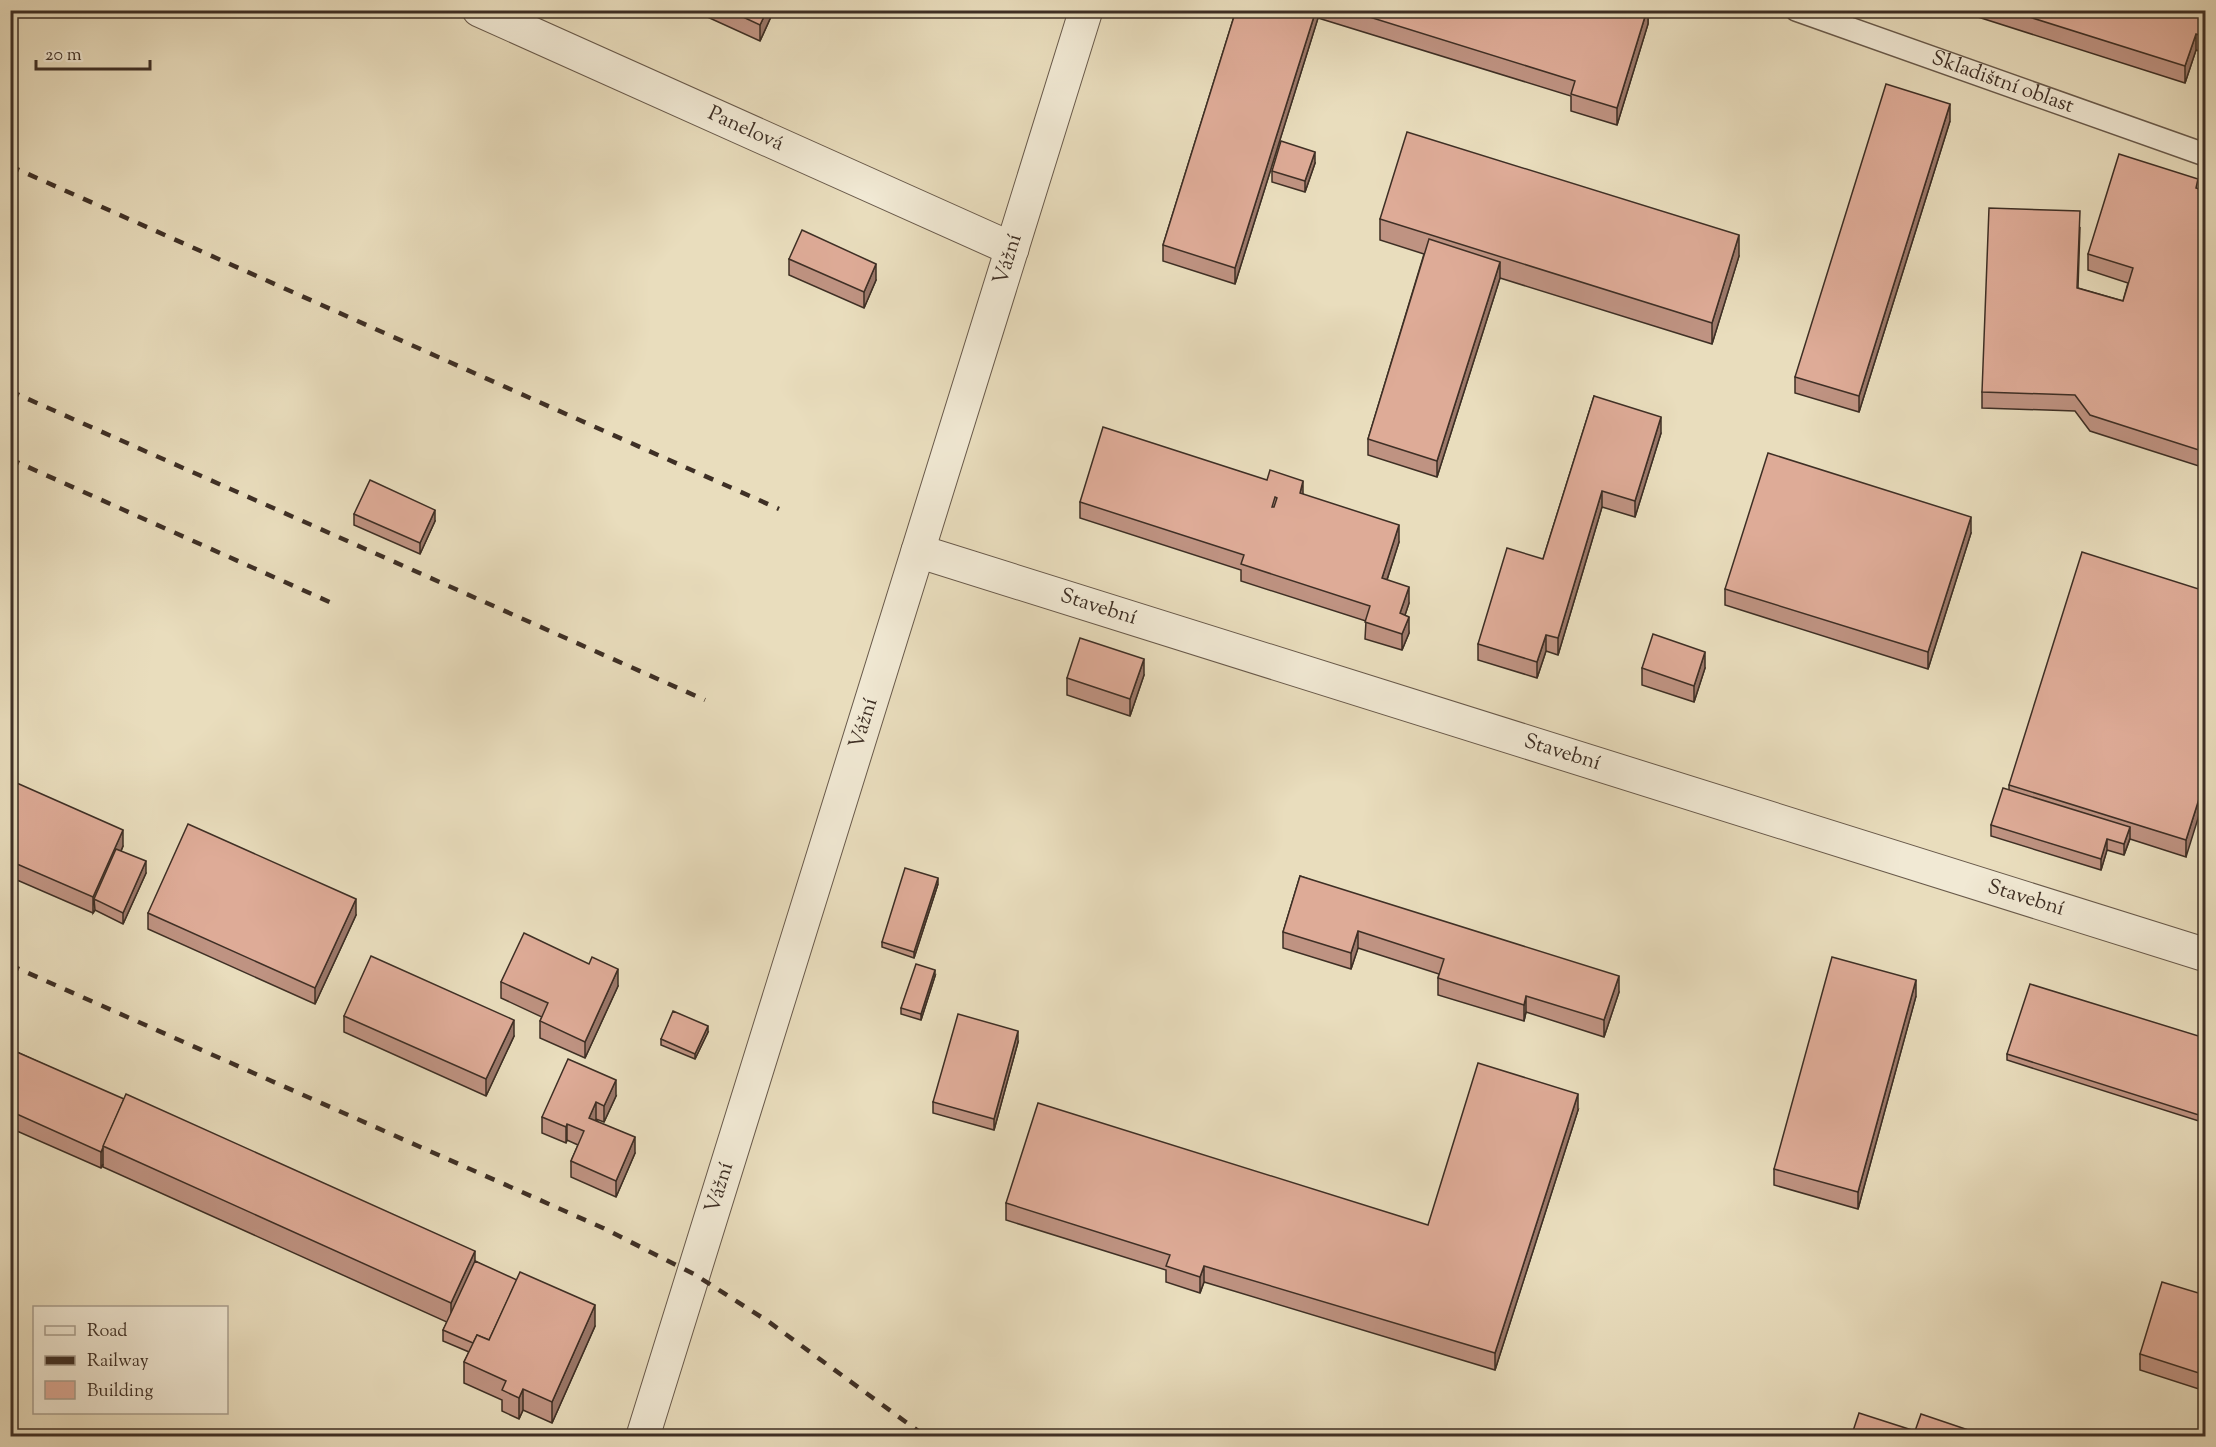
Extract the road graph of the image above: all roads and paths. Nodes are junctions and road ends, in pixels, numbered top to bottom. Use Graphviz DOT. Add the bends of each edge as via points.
graph roads {
  1 [pos="480,10"];
  2 [pos="1086,10"];
  3 [pos="1797,10"];
  4 [pos="2205,155"];
  5 [pos="1012,249"];
  6 [pos="918,551"];
  7 [pos="2205,955"];
  8 [pos="644,1437"];
  1 -- 5 [label="street, Panelová"];
  2 -- 5 [label="street, Vážní"];
  3 -- 4 [label="lane, Skladištní oblast"];
  5 -- 6 [label="street, Vážní"];
  6 -- 7 [label="street, Stavební"];
  6 -- 8 [label="street, Vážní"];
}
